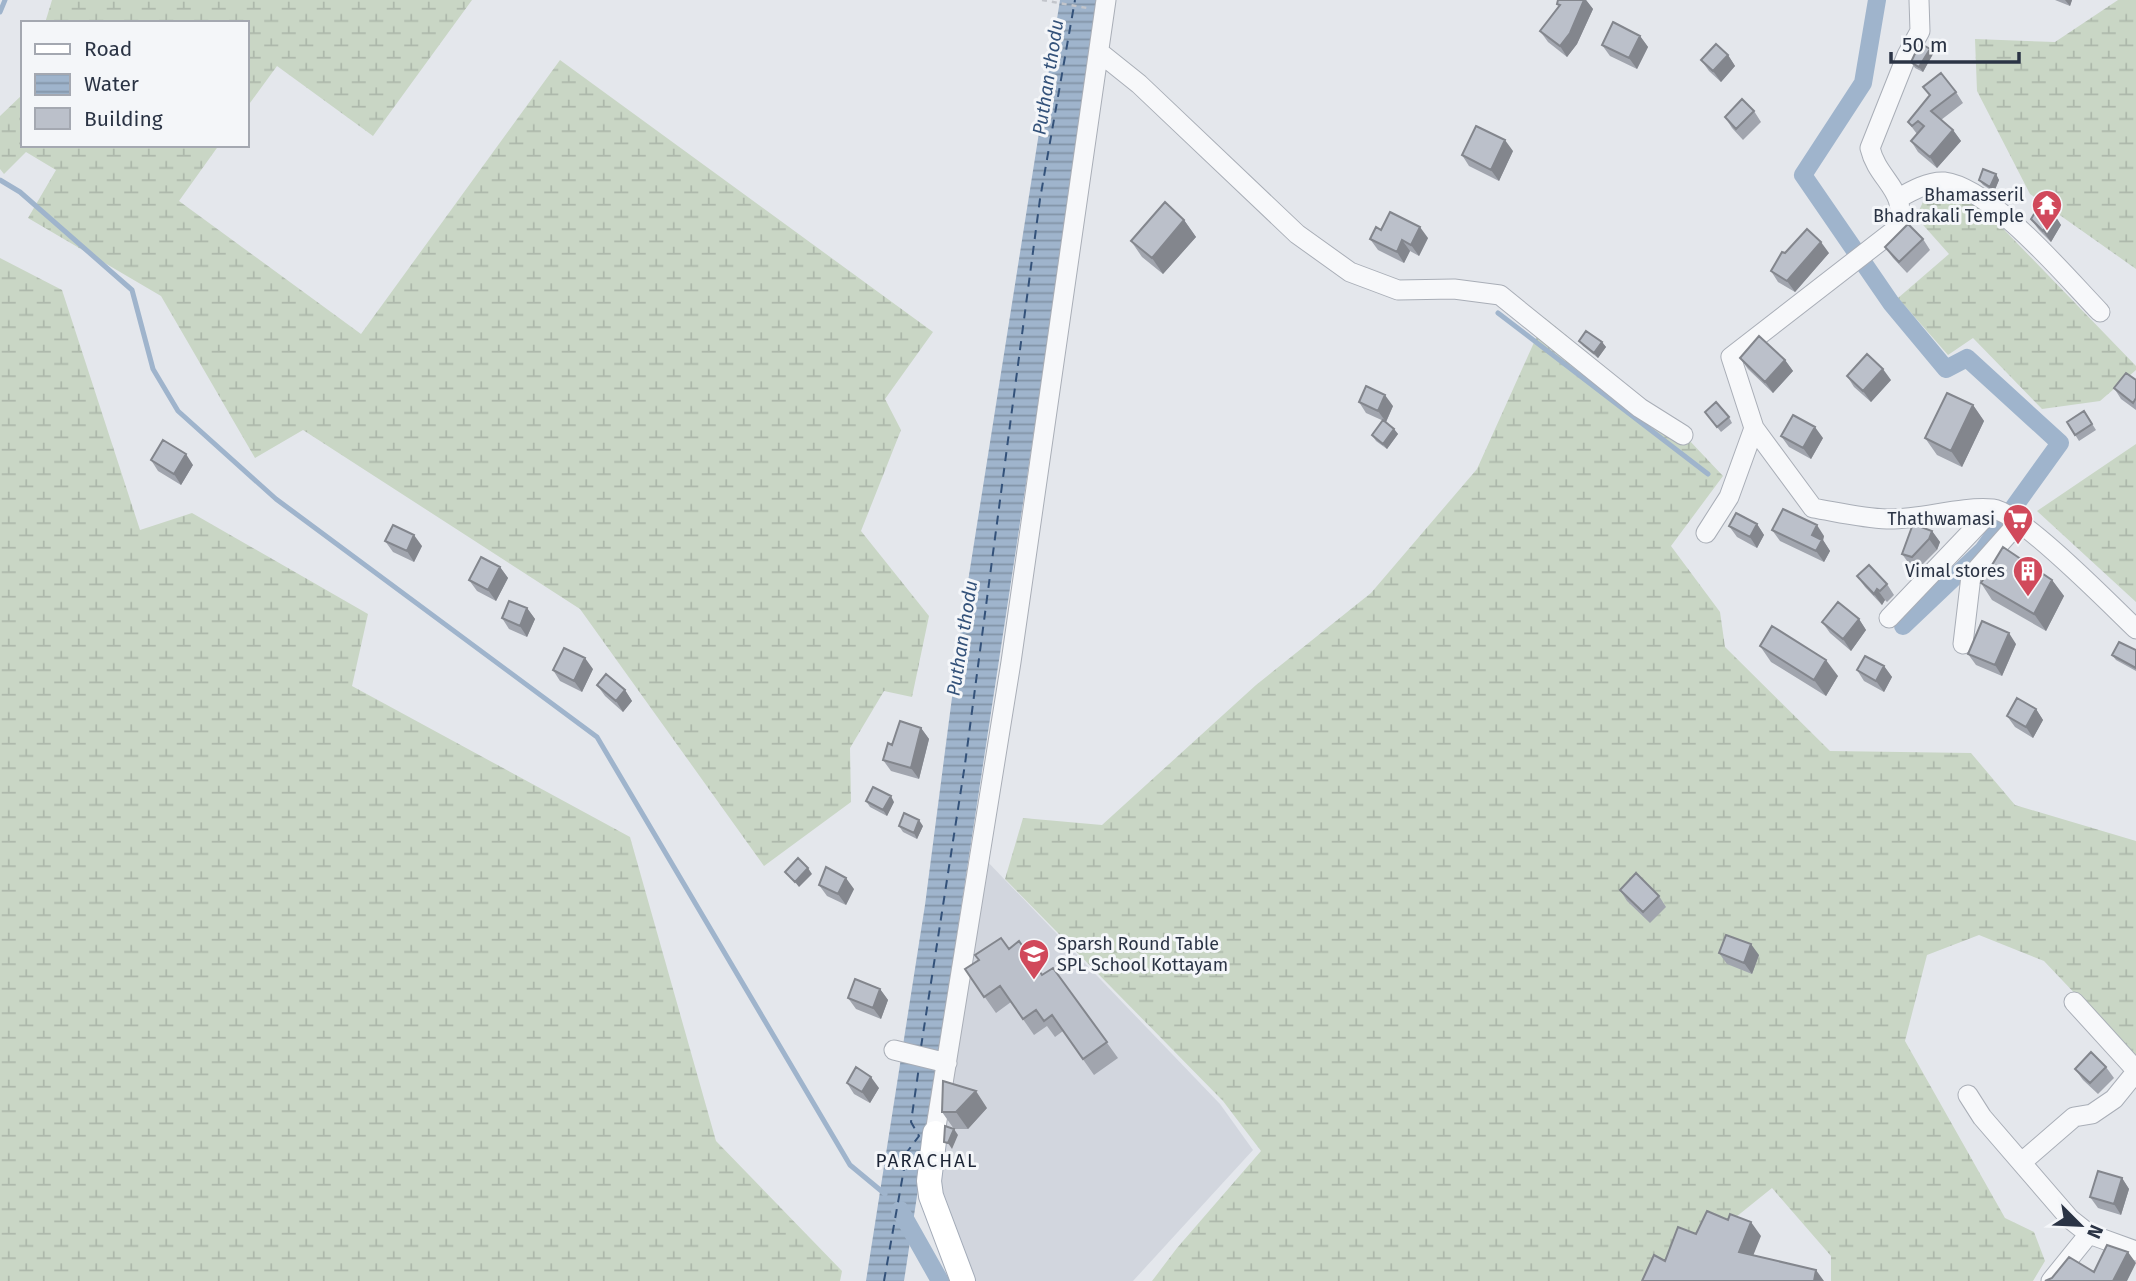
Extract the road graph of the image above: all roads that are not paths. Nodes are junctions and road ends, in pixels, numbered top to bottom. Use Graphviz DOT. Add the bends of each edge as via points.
graph roads {
  1 [pos="1919,0"];
  2 [pos="1106,5"];
  3 [pos="1098,52"];
  4 [pos="1899,198"];
  5 [pos="2100,312"];
  6 [pos="1754,428"];
  7 [pos="1683,435"];
  8 [pos="2007,516"];
  9 [pos="1706,533"];
  10 [pos="1889,618"];
  11 [pos="2136,629"];
  12 [pos="1963,644"];
  13 [pos="2074,1002"];
  14 [pos="894,1050"];
  15 [pos="947,1063"];
  16 [pos="2136,1071"];
  17 [pos="1968,1095"];
  18 [pos="935,1133"];
  19 [pos="2022,1162"];
  20 [pos="2089,1234"];
  21 [pos="2136,1251"];
  22 [pos="963,1281"];
  23 [pos="2051,1281"];
  1 -- 4 [label="street" via="1920,31 1870,148 1873,162"];
  2 -- 3 [label="street"];
  3 -- 7 [label="street" via="1139,84 1297,234 1350,272 1398,290 1454,289 1500,295 1640,408"];
  3 -- 15 [label="street" via="1011,662"];
  4 -- 5 [label="street" via="1944,182 1968,191 2003,213"];
  4 -- 6 [label="street" via="1902,214 1896,229 1731,357"];
  6 -- 8 [label="street" via="1813,508 1888,519 1941,512"];
  6 -- 9 [label="street" via="1729,496"];
  8 -- 10 [label="street"];
  8 -- 11 [label="street"];
  8 -- 12 [label="street" via="1970,576"];
  13 -- 16 [label="street"];
  14 -- 15 [label="street"];
  15 -- 18 [label="street"];
  16 -- 19 [label="street" via="2114,1099 2092,1114 2074,1117"];
  17 -- 19 [label="street"];
  18 -- 22 [label="main road" via="931,1196"];
  19 -- 20 [label="street" via="2048,1196"];
  20 -- 21 [label="street"];
  20 -- 23 [label="street"];
}
